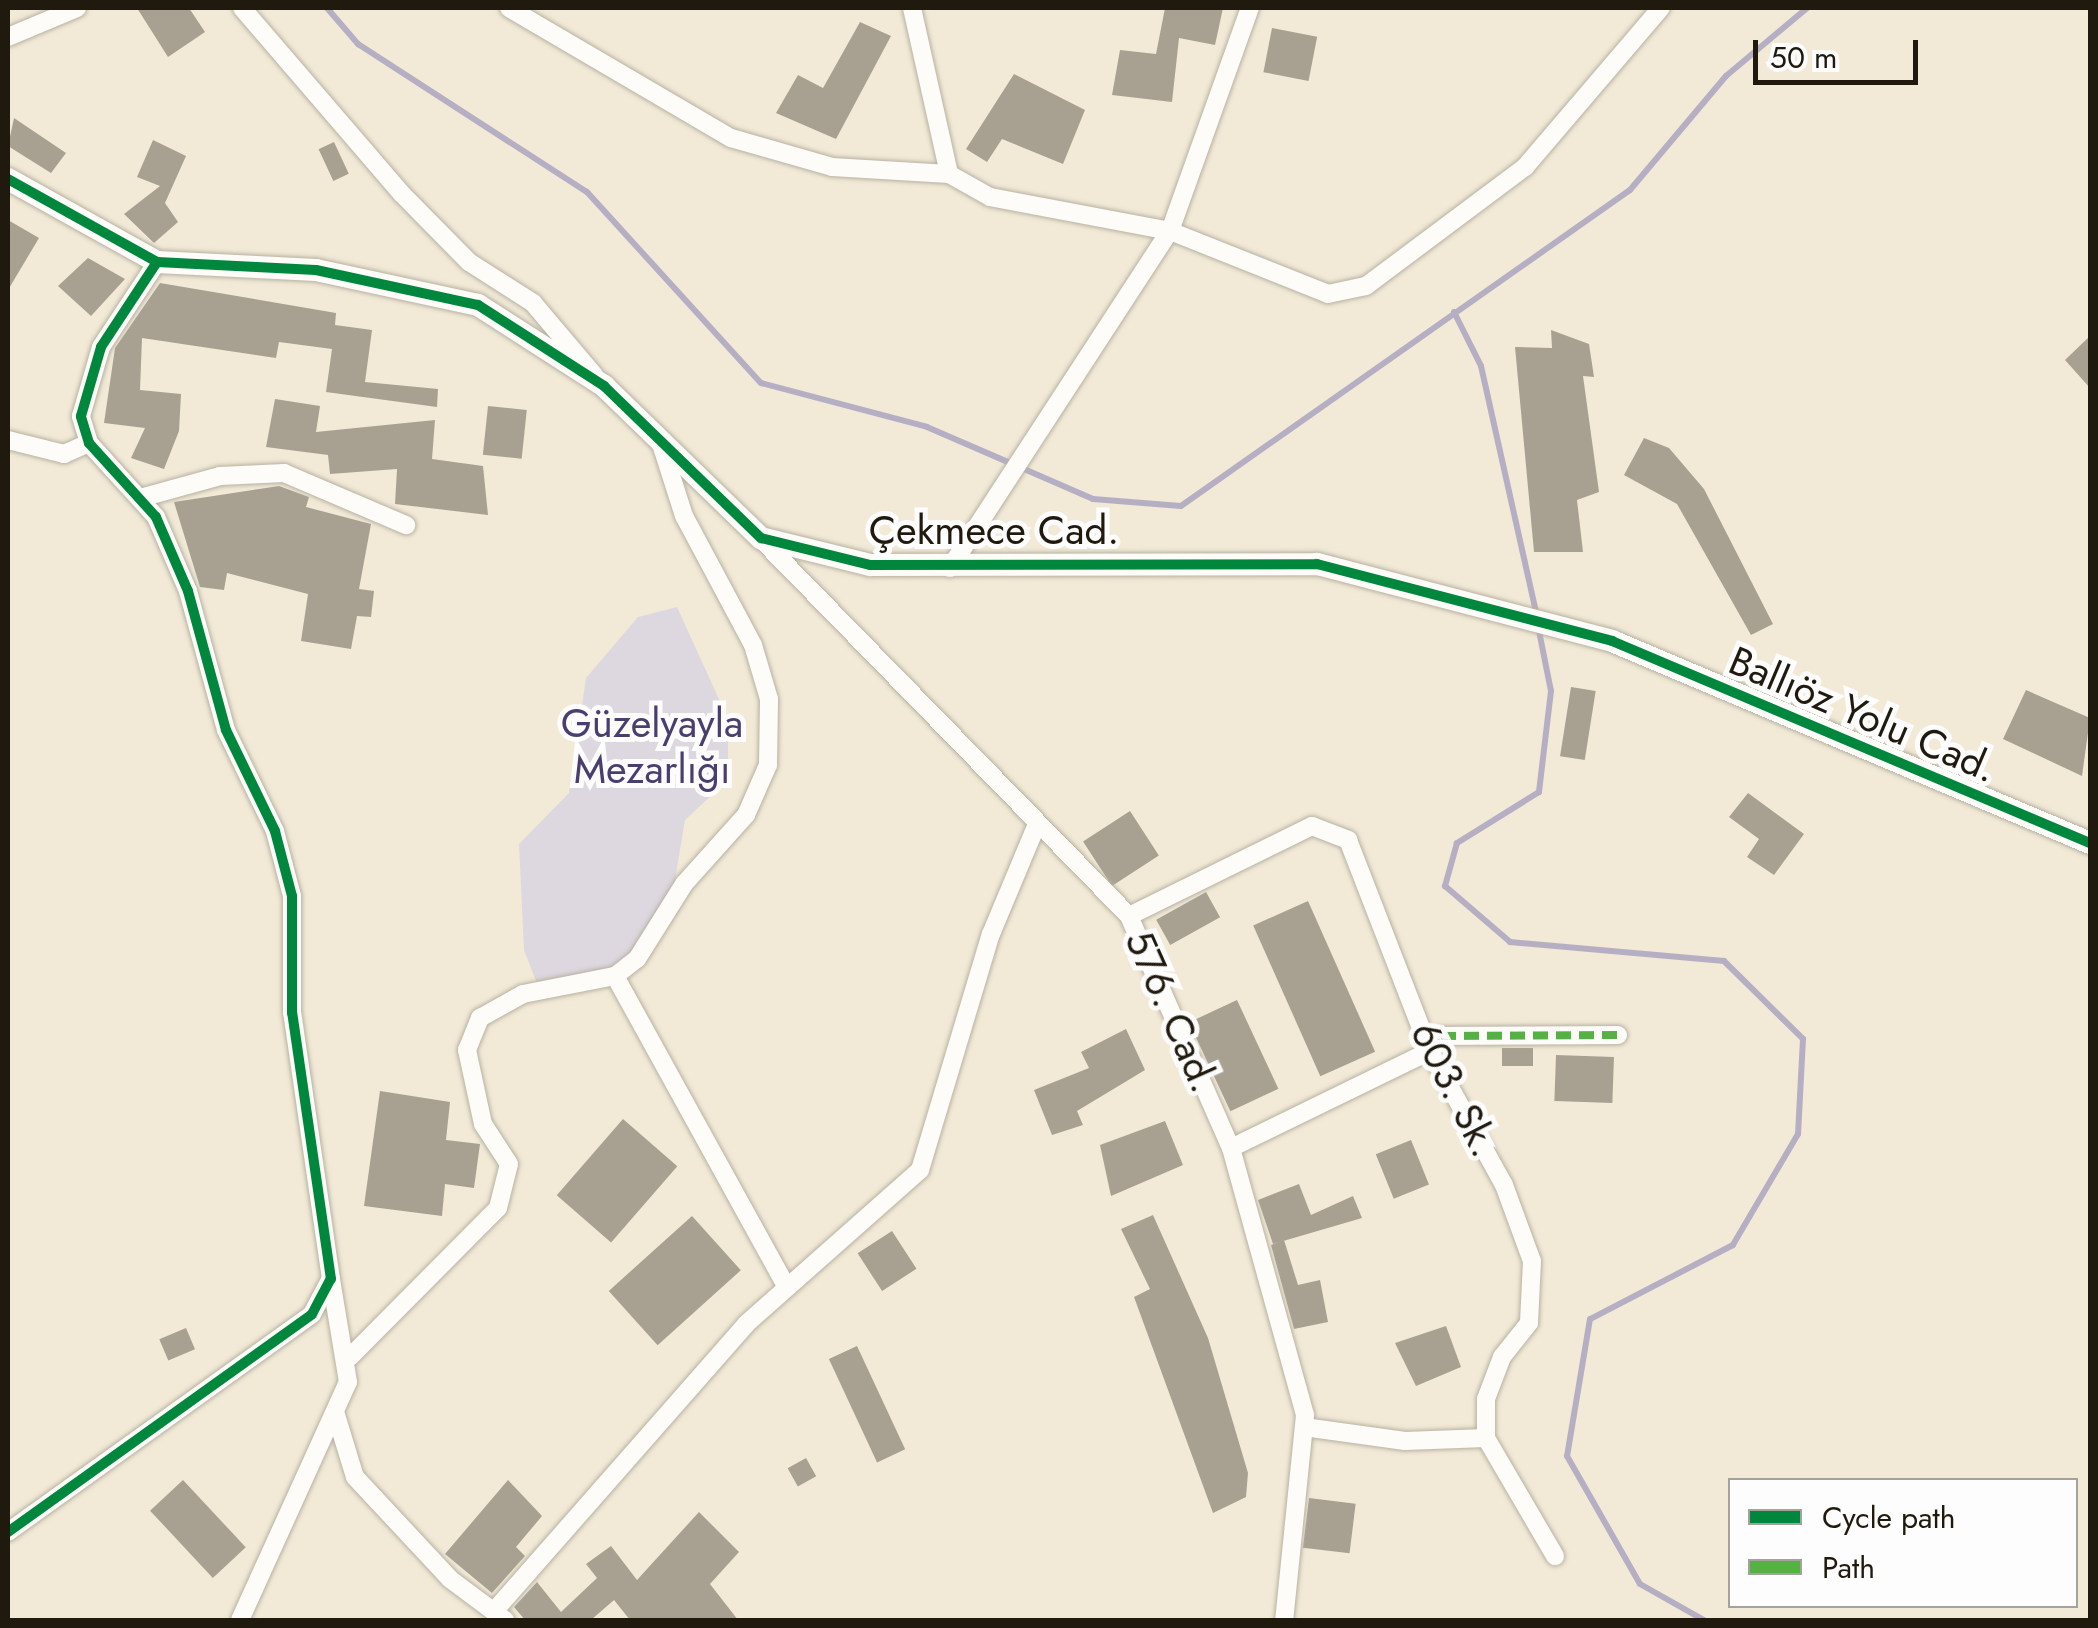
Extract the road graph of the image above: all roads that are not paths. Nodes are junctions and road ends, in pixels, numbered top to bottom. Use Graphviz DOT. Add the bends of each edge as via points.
graph roads {
  1 [pos="77,8"];
  2 [pos="242,8"];
  3 [pos="509,8"];
  4 [pos="912,8"];
  5 [pos="1250,8"];
  6 [pos="1661,8"];
  7 [pos="8,37"];
  8 [pos="949,174"];
  9 [pos="8,179"];
  10 [pos="1170,231"];
  11 [pos="156,262"];
  12 [pos="604,386"];
  13 [pos="8,440"];
  14 [pos="89,443"];
  15 [pos="661,444"];
  16 [pos="144,497"];
  17 [pos="406,525"];
  18 [pos="761,538"];
  19 [pos="950,568"];
  20 [pos="1612,641"];
  21 [pos="1037,824"];
  22 [pos="2090,843"];
  23 [pos="1129,916"];
  24 [pos="615,976"];
  25 [pos="1618,1035"];
  26 [pos="1430,1051"];
  27 [pos="1231,1148"];
  28 [pos="331,1279"];
  29 [pos="786,1286"];
  30 [pos="350,1357"];
  31 [pos="336,1415"];
  32 [pos="1304,1427"];
  33 [pos="1486,1438"];
  34 [pos="8,1532"];
  35 [pos="1555,1556"];
  36 [pos="501,1615"];
  37 [pos="240,1620"];
  38 [pos="1284,1620"];
  1 -- 7 [label="street"];
  2 -- 12 [label="street" via="401,194 469,262 533,303"];
  3 -- 8 [label="street" via="731,138 832,167"];
  4 -- 8 [label="street"];
  5 -- 10 [label="street"];
  6 -- 10 [label="street" via="1525,168 1366,286 1328,294 1298,286"];
  8 -- 10 [label="street" via="990,197"];
  9 -- 11 [label="street, Çekmece Cad."];
  10 -- 19 [label="street" via="1056,418"];
  11 -- 12 [label="street, Çekmece Cad." via="316,270 478,305"];
  11 -- 14 [label="street" via="86,385"];
  12 -- 15 [label="street, Çekmece Cad."];
  13 -- 14 [label="street" via="64,454"];
  14 -- 16 [label="street"];
  15 -- 18 [label="street, Çekmece Cad."];
  15 -- 24 [label="street" via="684,516 753,644 769,699 768,765 746,814"];
  16 -- 17 [label="street" via="220,476 284,473"];
  16 -- 28 [label="street" via="188,590 226,730 275,831 292,896 292,1013"];
  18 -- 19 [label="street, Çekmece Cad." via="870,564"];
  18 -- 21 [label="street, 576. Cad."];
  19 -- 20 [label="street, Çekmece Cad." via="1212,558 1317,564"];
  20 -- 22 [label="street, Ballıöz Yolu Cad."];
  21 -- 23 [label="street, 576. Cad."];
  21 -- 29 [label="street" via="991,934 920,1170"];
  23 -- 26 [label="street, 603. Sk." via="1266,844 1331,828 1362,862"];
  23 -- 27 [label="street, 576. Cad."];
  24 -- 29 [label="street"];
  24 -- 30 [label="street" via="523,994 480,1018 467,1050 483,1124 509,1164 498,1208"];
  25 -- 26 [label="street" via="1440,1036"];
  26 -- 27 [label="street"];
  26 -- 33 [label="street, 603. Sk." via="1504,1185 1537,1287 1529,1323 1502,1357 1486,1399"];
  27 -- 32 [label="street, 576. Cad."];
  28 -- 30 [label="street"];
  28 -- 34 [label="street" via="312,1314"];
  29 -- 36 [label="street"];
  30 -- 31 [label="street"];
  31 -- 36 [label="street" via="355,1477 450,1579"];
  31 -- 37 [label="street"];
  32 -- 33 [label="street" via="1405,1441"];
  32 -- 38 [label="street, 576. Cad."];
  33 -- 35 [label="street"];
}
